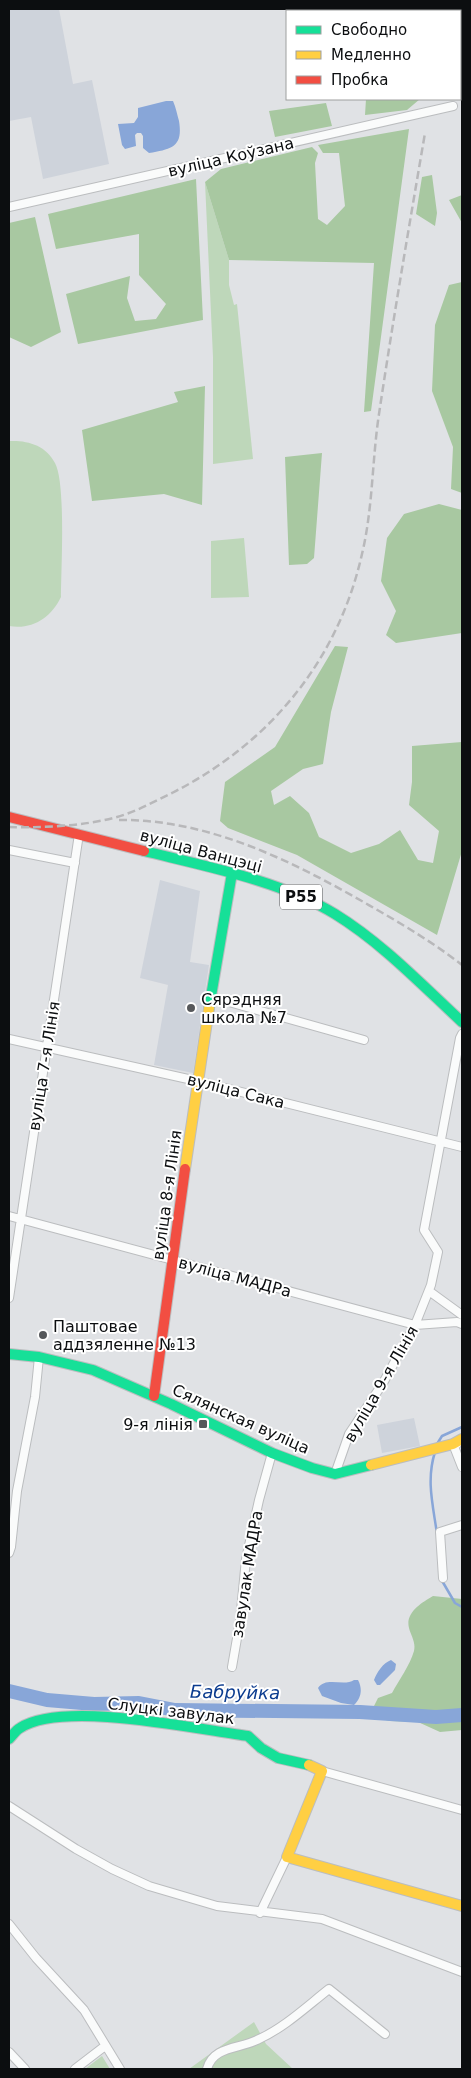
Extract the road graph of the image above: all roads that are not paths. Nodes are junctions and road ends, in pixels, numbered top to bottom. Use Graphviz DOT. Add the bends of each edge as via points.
graph roads {
  1 [pos="454,106"];
  2 [pos="9,207"];
  3 [pos="9,817"];
  4 [pos="79,834"];
  5 [pos="9,850"];
  6 [pos="75,863"];
  7 [pos="232,873"];
  8 [pos="210,997"];
  9 [pos="462,1022"];
  10 [pos="462,1034"];
  11 [pos="9,1039"];
  12 [pos="364,1040"];
  13 [pos="47,1048"];
  14 [pos="197,1081"];
  15 [pos="441,1142"];
  16 [pos="462,1147"];
  17 [pos="9,1216"];
  18 [pos="20,1219"];
  19 [pos="173,1261"];
  20 [pos="429,1291"];
  21 [pos="9,1298"];
  22 [pos="462,1315"];
  23 [pos="462,1324"];
  24 [pos="416,1325"];
  25 [pos="9,1354"];
  26 [pos="39,1357"];
  27 [pos="154,1396"];
  28 [pos="459,1442"];
  29 [pos="272,1453"];
  30 [pos="462,1467"];
  31 [pos="335,1474"];
  32 [pos="462,1525"];
  33 [pos="9,1553"];
  34 [pos="444,1578"];
  35 [pos="232,1667"];
  36 [pos="9,1739"];
  37 [pos="322,1771"];
  38 [pos="9,1806"];
  39 [pos="462,1810"];
  40 [pos="287,1857"];
  41 [pos="462,1906"];
  42 [pos="260,1913"];
  43 [pos="9,1924"];
  44 [pos="462,1972"];
  45 [pos="385,2034"];
  46 [pos="105,2046"];
  47 [pos="9,2052"];
  48 [pos="25,2069"];
  49 [pos="75,2069"];
  50 [pos="120,2069"];
  51 [pos="207,2069"];
  1 -- 2 [label="street, вуліца Коўзана"];
  3 -- 4 [label="street, вуліца Ванцэці / Р55"];
  4 -- 6 [label="street, вуліца 7-я Лінія"];
  4 -- 7 [label="street, вуліца Ванцэці / Р55"];
  5 -- 6 [label="street"];
  6 -- 13 [label="street, вуліца 7-я Лінія"];
  7 -- 8 [label="street, вуліца 8-я Лінія"];
  7 -- 9 [label="street, вуліца Ванцэці / Р55" via="283,888 334,913 383,948"];
  8 -- 12 [label="street"];
  8 -- 14 [label="street, вуліца 8-я Лінія"];
  10 -- 15 [label="street, вуліца 9-я Лінія"];
  11 -- 13 [label="street, вуліца Сака"];
  13 -- 14 [label="street, вуліца Сака"];
  13 -- 18 [label="street, вуліца 7-я Лінія"];
  14 -- 15 [label="street, вуліца Сака"];
  14 -- 19 [label="street, вуліца 8-я Лінія"];
  15 -- 16 [label="street, вуліца Сака"];
  15 -- 20 [label="street, вуліца 9-я Лінія" via="424,1230 438,1252"];
  17 -- 18 [label="street, вуліца МАДРа"];
  18 -- 19 [label="street, вуліца МАДРа"];
  18 -- 21 [label="street, вуліца 7-я Лінія"];
  19 -- 24 [label="street, вуліца МАДРа"];
  19 -- 27 [label="street, вуліца 8-я Лінія"];
  20 -- 22 [label="street"];
  20 -- 24 [label="street, вуліца 9-я Лінія"];
  23 -- 24 [label="street, вуліца МАДРа"];
  24 -- 31 [label="street, вуліца 9-я Лінія" via="349,1434"];
  25 -- 26 [label="street, Сялянская вуліца"];
  26 -- 27 [label="street, Сялянская вуліца" via="93,1370"];
  26 -- 33 [label="street"];
  27 -- 29 [label="street, Сялянская вуліца"];
  28 -- 30 [label="street"];
  28 -- 31 [label="street, Сялянская вуліца"];
  29 -- 31 [label="street, Сялянская вуліца"];
  29 -- 35 [label="street, завулак МАДРа" via="246,1559"];
  32 -- 34 [label="street" via="440,1532"];
  36 -- 37 [label="street, Слуцкі завулак" via="19,1728 42,1719 74,1715 128,1719 248,1736 278,1758 304,1762"];
  37 -- 39 [label="street"];
  37 -- 40 [label="street"];
  38 -- 42 [label="street" via="76,1849 149,1886 216,1906"];
  40 -- 41 [label="street"];
  40 -- 42 [label="street"];
  42 -- 44 [label="street" via="322,1919"];
  43 -- 46 [label="street" via="84,2010"];
  45 -- 51 [label="street" via="329,1989 256,2041 222,2051 209,2061"];
  46 -- 49 [label="street"];
  46 -- 50 [label="street"];
  47 -- 48 [label="street"];
}
